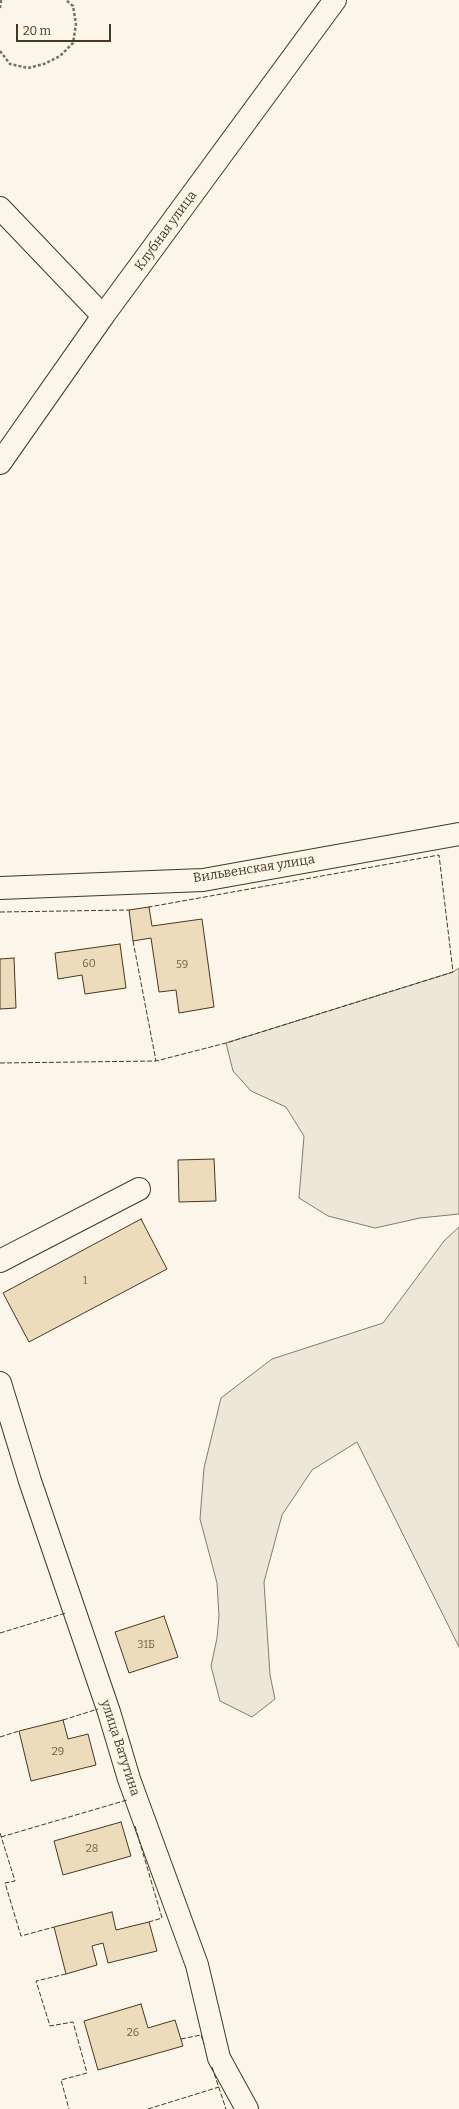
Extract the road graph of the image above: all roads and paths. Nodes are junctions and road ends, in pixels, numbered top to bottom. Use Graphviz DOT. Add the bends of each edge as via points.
graph roads {
  1 [pos="1,0"];
  2 [pos="66,0"];
  3 [pos="335,0"];
  4 [pos="0,8"];
  5 [pos="0,51"];
  6 [pos="0,208"];
  7 [pos="103,316"];
  8 [pos="0,463"];
  9 [pos="459,834"];
  10 [pos="0,888"];
  11 [pos="139,1189"];
  12 [pos="0,1260"];
  13 [pos="0,1383"];
  14 [pos="247,2109"];
  1 -- 4 [label="path"];
  2 -- 5 [label="path" via="73,6 76,24 73,43 60,56 28,68 10,64"];
  3 -- 7 [label="street, Клубная улица"];
  6 -- 7 [label="street"];
  7 -- 8 [label="street, Клубная улица"];
  9 -- 10 [label="street, Вильвенская улица" via="203,880"];
  11 -- 12 [label="street"];
  13 -- 14 [label="street, улица Ватутина" via="30,1482 109,1712 129,1779 197,1965 219,2058"];
}
